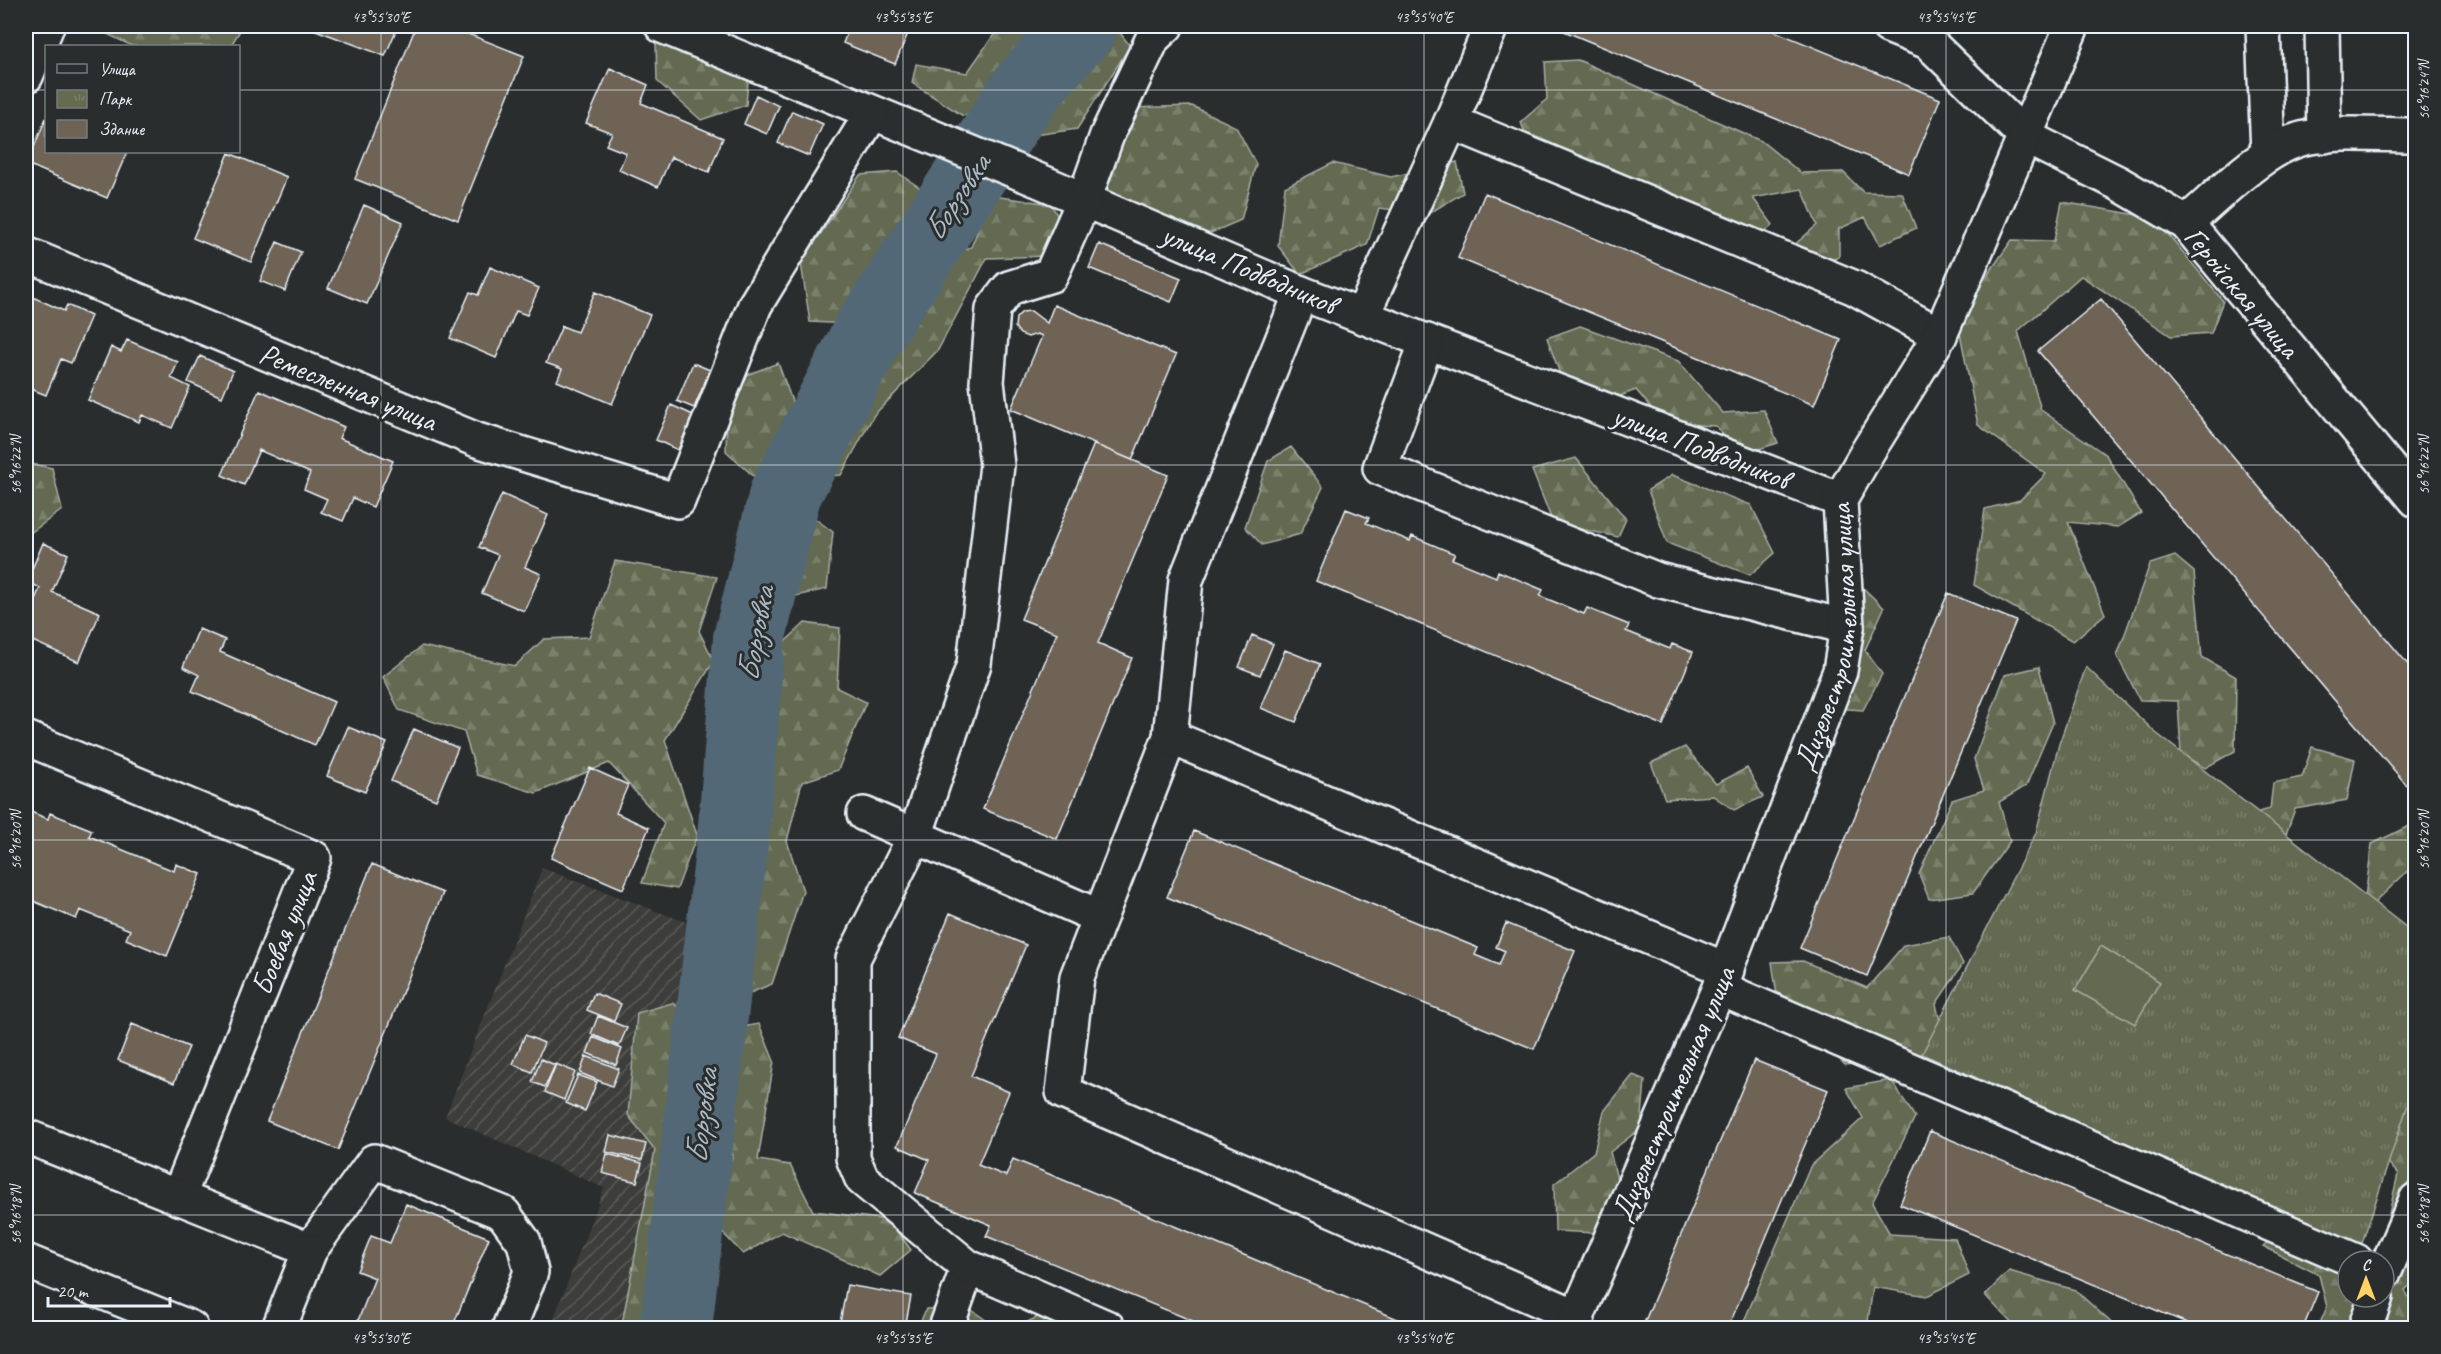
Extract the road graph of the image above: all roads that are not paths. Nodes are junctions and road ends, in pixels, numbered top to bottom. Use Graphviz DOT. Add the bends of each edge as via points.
graph roads {
  1 [pos="47,26"];
  2 [pos="662,26"];
  3 [pos="1166,26"];
  4 [pos="1485,26"];
  5 [pos="1888,26"];
  6 [pos="2072,26"];
  7 [pos="2263,26"];
  8 [pos="2322,26"];
  9 [pos="26,76"];
  10 [pos="872,113"];
  11 [pos="1451,122"];
  12 [pos="2415,135"];
  13 [pos="2324,136"];
  14 [pos="2026,137"];
  15 [pos="2268,154"];
  16 [pos="1084,200"];
  17 [pos="2186,223"];
  18 [pos="26,254"];
  19 [pos="1301,292"];
  20 [pos="1362,316"];
  21 [pos="1940,335"];
  22 [pos="1427,341"];
  23 [pos="1840,500"];
  24 [pos="2415,500"];
  25 [pos="1847,627"];
  26 [pos="1170,737"];
  27 [pos="26,738"];
  28 [pos="864,814"];
  29 [pos="915,836"];
  30 [pos="1100,917"];
  31 [pos="1723,979"];
  32 [pos="26,1136"];
  33 [pos="178,1198"];
  34 [pos="2415,1200"];
  35 [pos="2390,1249"];
  36 [pos="310,1250"];
  37 [pos="2336,1257"];
  38 [pos="968,1267"];
  39 [pos="28,1268"];
  40 [pos="2370,1309"];
  41 [pos="1575,1323"];
  42 [pos="190,1329"];
  43 [pos="279,1329"];
  44 [pos="509,1329"];
  45 [pos="946,1329"];
  46 [pos="1108,1329"];
  47 [pos="2365,1329"];
  1 -- 9 [label="street"];
  2 -- 10 [label="street, улица Подводников"];
  3 -- 16 [label="street" via="1153,38 1117,113"];
  4 -- 11 [label="street" via="1489,31"];
  5 -- 14 [label="street, Геройская улица" via="1928,42"];
  6 -- 14 [label="street, Дизелестроительная улица"];
  7 -- 15 [label="street"];
  8 -- 13 [label="street"];
  10 -- 16 [label="street, улица Подводников"];
  10 -- 18 [label="street, Ремесленная улица" via="755,305 678,501 477,440"];
  11 -- 20 [label="street"];
  11 -- 21 [label="street" via="1855,288"];
  12 -- 13 [label="street"];
  13 -- 15 [label="street" via="2305,138"];
  14 -- 17 [label="street, Геройская улица" via="2118,183"];
  14 -- 21 [label="street, Дизелестроительная улица"];
  15 -- 17 [label="street"];
  16 -- 19 [label="street, улица Подводников"];
  16 -- 29 [label="street" via="1051,275 1009,288 993,309 987,382 996,465 974,664"];
  17 -- 24 [label="street, Геройская улица"];
  19 -- 20 [label="street, улица Подводников"];
  19 -- 26 [label="street" via="1186,580"];
  20 -- 22 [label="street, улица Подводников"];
  21 -- 23 [label="street, Дизелестроительная улица"];
  22 -- 23 [label="street, улица Подводников"];
  22 -- 25 [label="street" via="1380,468 1658,580"];
  23 -- 25 [label="street, Дизелестроительная улица"];
  25 -- 31 [label="street, Дизелестроительная улица" via="1840,671"];
  26 -- 30 [label="street"];
  26 -- 31 [label="street"];
  27 -- 33 [label="street, Боевая улица" via="314,858"];
  28 -- 29 [label="street"];
  29 -- 30 [label="street"];
  29 -- 38 [label="street" via="853,959 853,1158 862,1179"];
  30 -- 41 [label="street" via="1077,977 1063,1092"];
  31 -- 37 [label="street"];
  31 -- 41 [label="street, Дизелестроительная улица"];
  32 -- 33 [label="street"];
  33 -- 36 [label="street"];
  34 -- 35 [label="street"];
  36 -- 43 [label="street"];
  36 -- 44 [label="street" via="374,1161 503,1213 524,1242 531,1272"];
  38 -- 45 [label="street"];
  38 -- 46 [label="street"];
  39 -- 42 [label="street"];
  40 -- 47 [label="street"];
}
